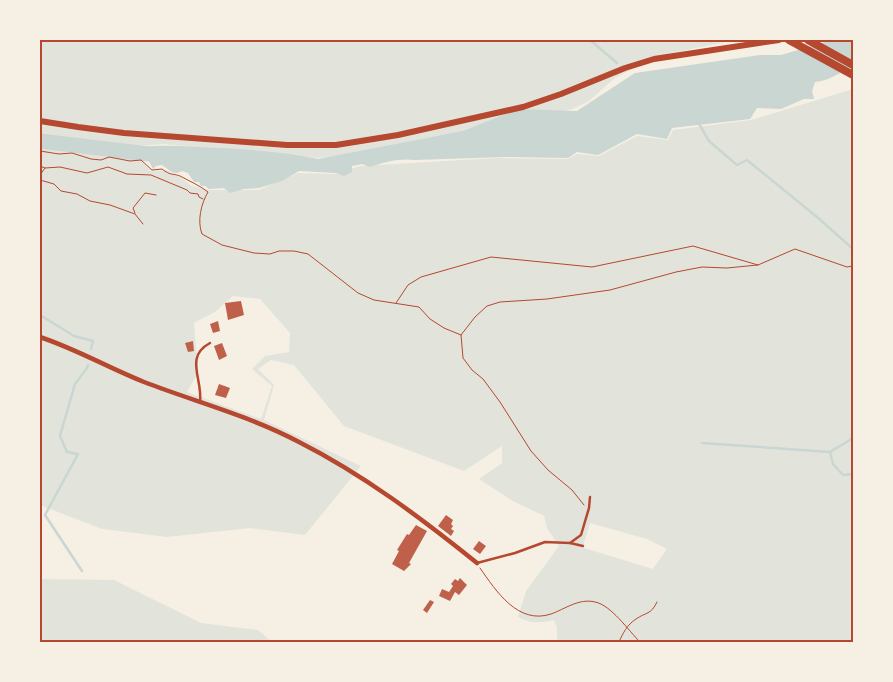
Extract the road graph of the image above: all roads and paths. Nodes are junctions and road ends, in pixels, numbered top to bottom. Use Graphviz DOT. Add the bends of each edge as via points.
graph roads {
  1 [pos="778,40"];
  2 [pos="789,40"];
  3 [pos="808,40"];
  4 [pos="853,66"];
  5 [pos="853,75"];
  6 [pos="40,121"];
  7 [pos="40,151"];
  8 [pos="40,166"];
  9 [pos="46,168"];
  10 [pos="40,175"];
  11 [pos="40,180"];
  12 [pos="156,194"];
  13 [pos="204,199"];
  14 [pos="135,214"];
  15 [pos="143,224"];
  16 [pos="758,265"];
  17 [pos="853,266"];
  18 [pos="396,304"];
  19 [pos="462,335"];
  20 [pos="40,337"];
  21 [pos="210,343"];
  22 [pos="200,402"];
  23 [pos="590,497"];
  24 [pos="589,508"];
  25 [pos="570,543"];
  26 [pos="583,546"];
  27 [pos="477,563"];
  28 [pos="657,602"];
  29 [pos="626,628"];
  30 [pos="619,642"];
  31 [pos="640,642"];
  1 -- 6 [label="main road" via="654,59 523,106 336,146 287,146 132,133"];
  2 -- 5 [label="highway"];
  3 -- 4 [label="highway"];
  7 -- 13 [label="path" via="72,153 101,160 109,157 141,160 152,170 162,168 170,175 178,175 202,188 208,192"];
  8 -- 9 [label="path"];
  9 -- 10 [label="path"];
  9 -- 13 [label="path" via="60,166 87,172 108,167 127,174 151,175"];
  11 -- 14 [label="path" via="54,184 61,191"];
  12 -- 14 [label="path" via="145,193 133,208"];
  13 -- 18 [label="path" via="198,224 202,234 222,245 254,253 294,251 308,254 358,293"];
  14 -- 15 [label="path"];
  16 -- 17 [label="path" via="795,249"];
  16 -- 18 [label="path" via="693,246 592,267 491,257 421,277 408,285"];
  16 -- 19 [label="path" via="702,267 610,290 500,302 487,306"];
  18 -- 19 [label="path" via="418,307 444,328"];
  19 -- 24 [label="path" via="463,358 483,379 524,441 548,470"];
  20 -- 22 [label="street" via="143,382"];
  21 -- 22 [label="lane" via="201,348 196,358"];
  22 -- 27 [label="street" via="298,441 362,477 420,517"];
  23 -- 24 [label="lane"];
  24 -- 25 [label="lane" via="581,535"];
  25 -- 26 [label="lane"];
  25 -- 27 [label="lane" via="545,542"];
  27 -- 29 [label="path" via="493,588 524,614 550,614 568,605 594,601 608,607"];
  28 -- 29 [label="path" via="652,611"];
  29 -- 30 [label="path"];
  29 -- 31 [label="path"];
}
